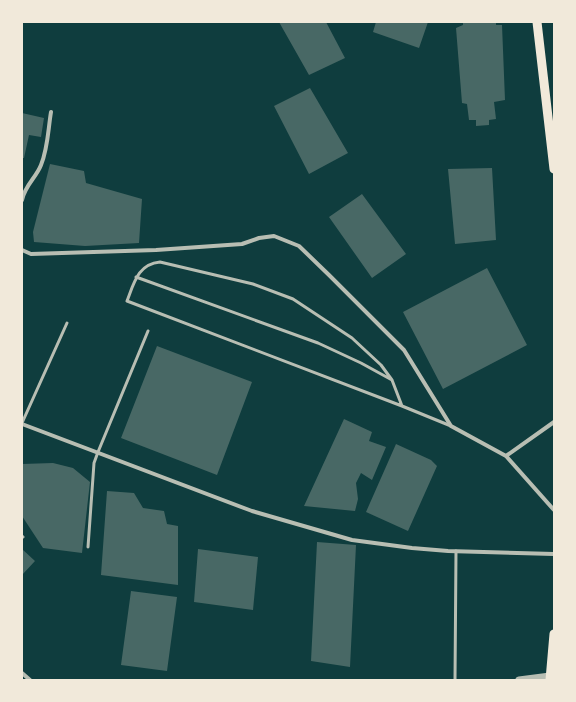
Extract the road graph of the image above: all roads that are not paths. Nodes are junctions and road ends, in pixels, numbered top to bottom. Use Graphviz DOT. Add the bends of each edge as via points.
graph roads {
  1 [pos="537,22"];
  2 [pos="50,112"];
  3 [pos="554,169"];
  4 [pos="22,200"];
  5 [pos="22,250"];
  6 [pos="136,277"];
  7 [pos="67,323"];
  8 [pos="148,331"];
  9 [pos="392,380"];
  10 [pos="402,406"];
  11 [pos="554,422"];
  12 [pos="22,423"];
  13 [pos="451,426"];
  14 [pos="98,452"];
  15 [pos="506,456"];
  16 [pos="554,510"];
  17 [pos="88,547"];
  18 [pos="456,551"];
  19 [pos="554,554"];
  20 [pos="554,634"];
  21 [pos="22,673"];
  22 [pos="550,678"];
  23 [pos="30,680"];
  24 [pos="454,680"];
  25 [pos="519,680"];
  1 -- 3 [label="main road"];
  2 -- 4 [label="street" via="41,166 24,191"];
  5 -- 13 [label="street" via="31,254 156,250 242,244 274,236 299,246 404,350"];
  6 -- 9 [label="lane" via="318,343"];
  6 -- 9 [label="lane" via="147,266 160,262 253,284 293,299 352,338 381,365"];
  6 -- 10 [label="lane" via="127,301"];
  7 -- 12 [label="lane"];
  8 -- 14 [label="lane"];
  9 -- 10 [label="lane"];
  10 -- 13 [label="lane"];
  11 -- 15 [label="street"];
  12 -- 14 [label="street"];
  13 -- 15 [label="street"];
  14 -- 17 [label="lane" via="94,463"];
  14 -- 18 [label="street" via="252,512 352,540"];
  15 -- 16 [label="street"];
  18 -- 19 [label="street"];
  18 -- 24 [label="lane"];
  20 -- 22 [label="main road"];
  21 -- 23 [label="street"];
  22 -- 25 [label="street"];
}
